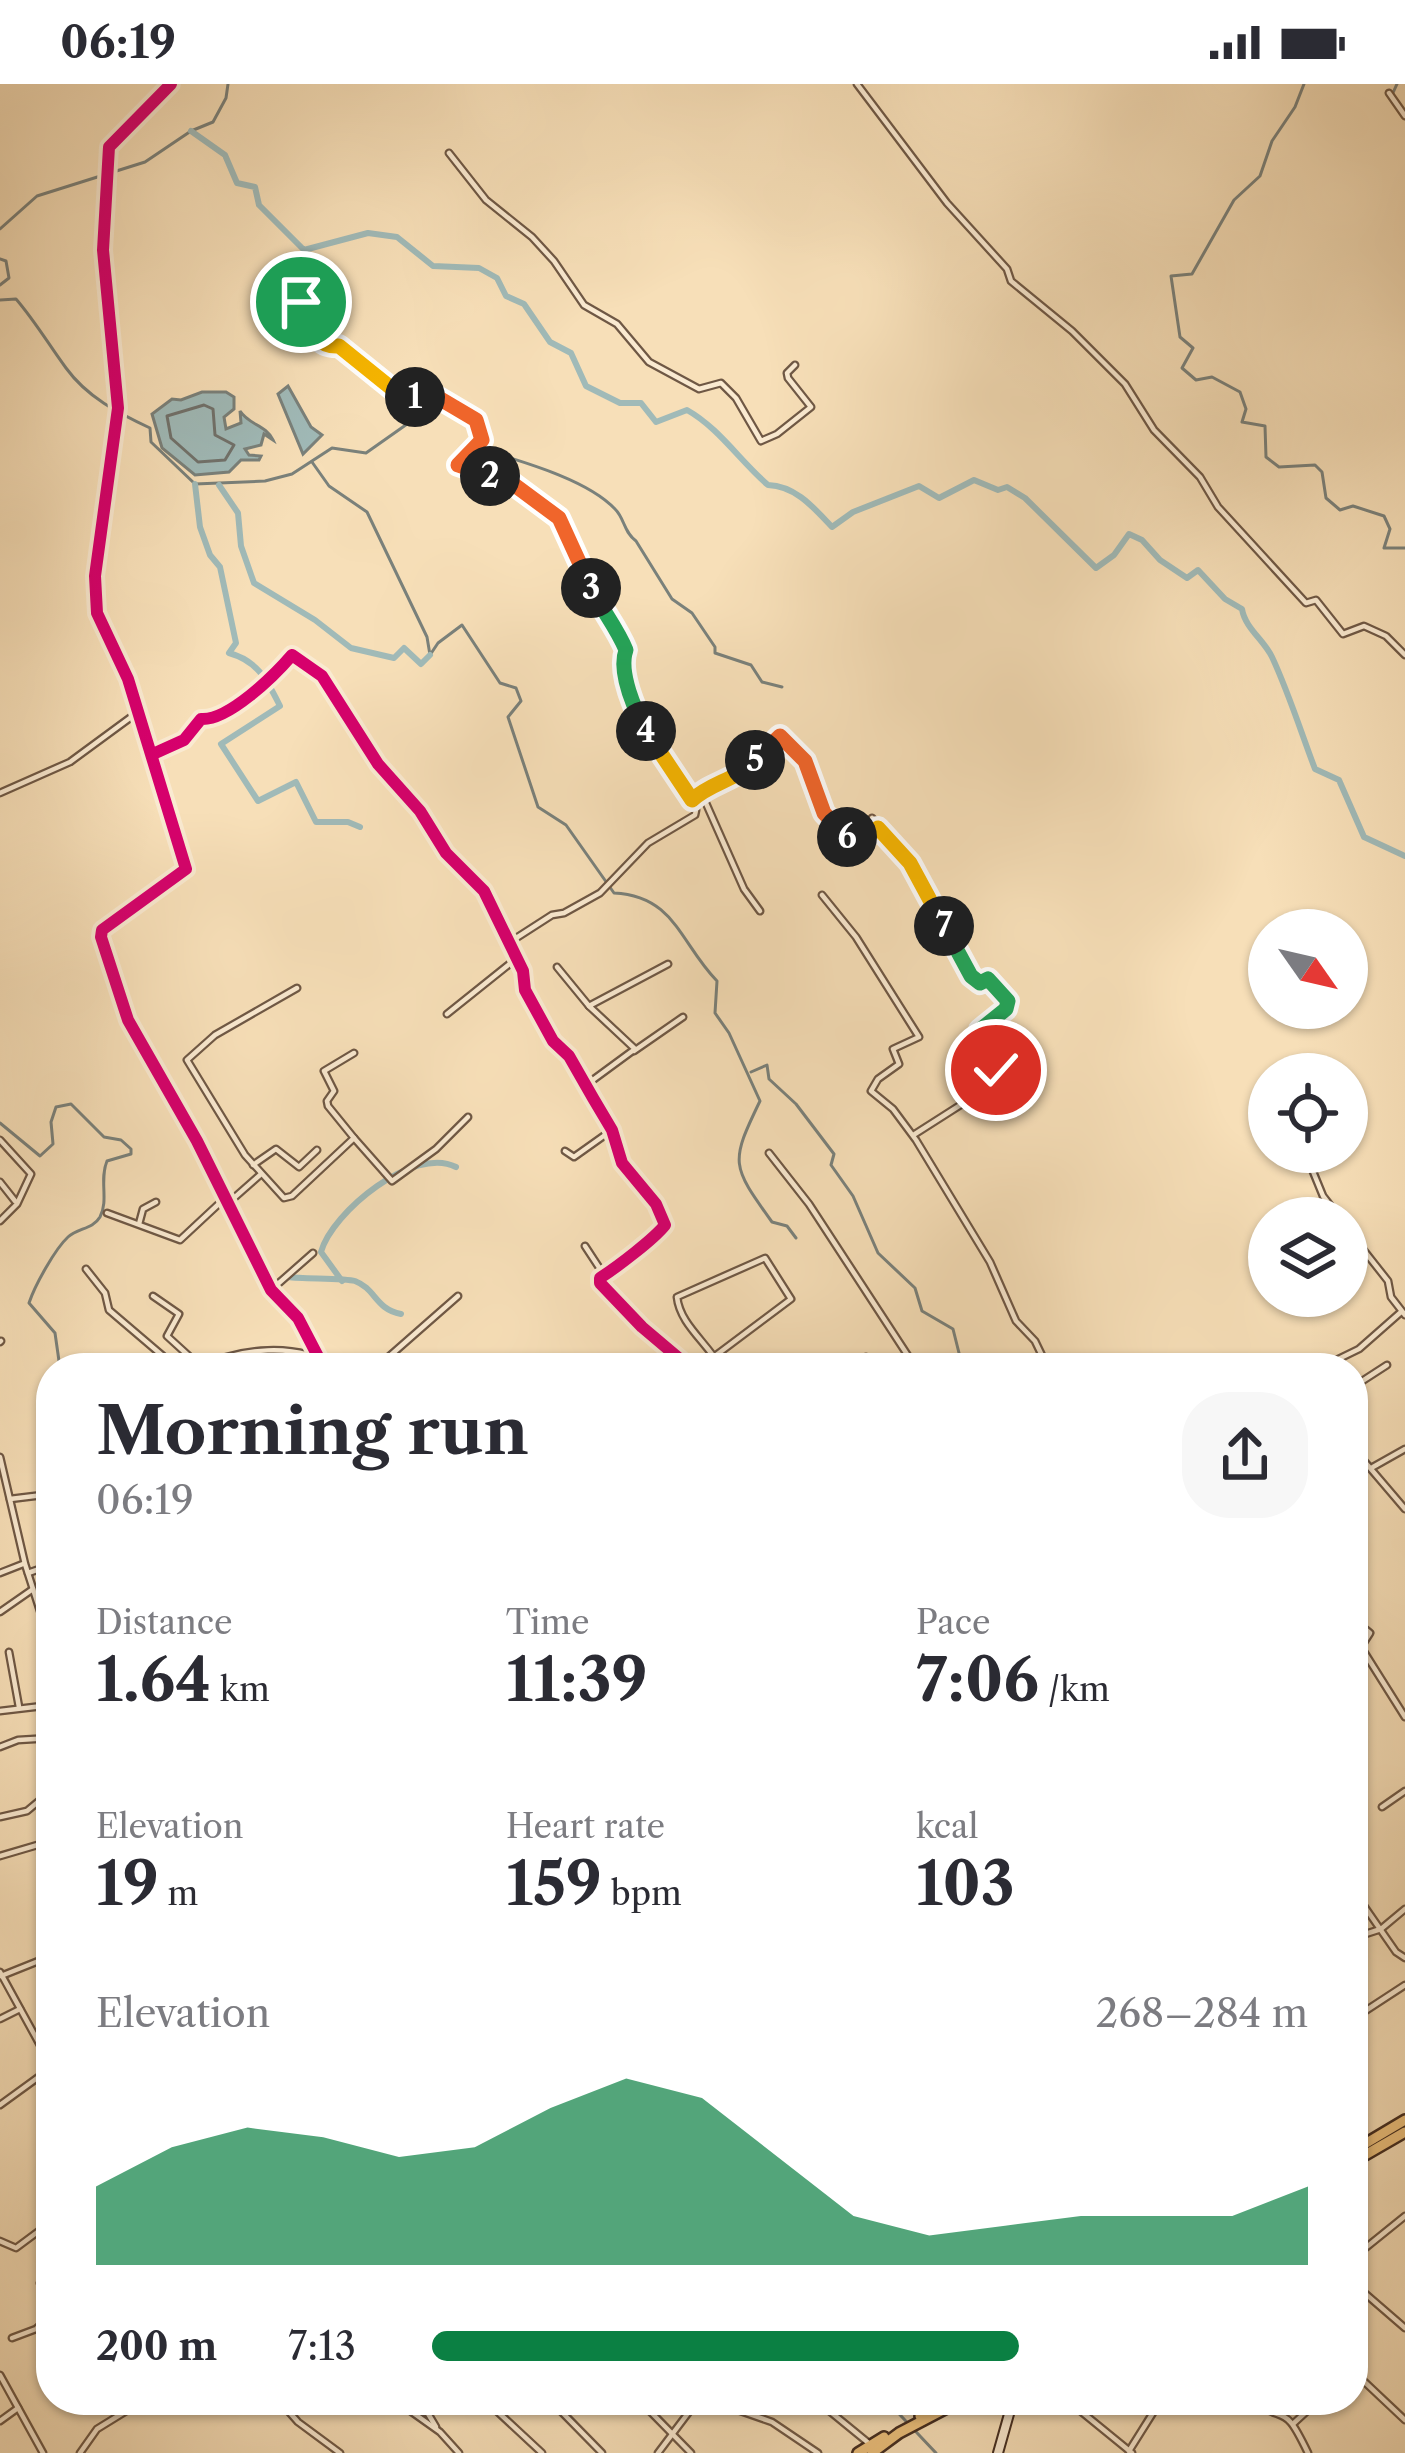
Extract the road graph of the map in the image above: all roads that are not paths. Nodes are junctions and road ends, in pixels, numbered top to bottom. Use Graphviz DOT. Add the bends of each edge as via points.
graph roads {
  1 [pos="171,84"];
  2 [pos="856,84"];
  3 [pos="1389,93"];
  4 [pos="1405,116"];
  5 [pos="449,153"];
  6 [pos="281,265"];
  7 [pos="795,365"];
  8 [pos="1405,656"];
  9 [pos="138,712"];
  10 [pos="153,754"];
  11 [pos="701,792"];
  12 [pos="0,793"];
  13 [pos="692,800"];
  14 [pos="872,818"];
  15 [pos="878,828"];
  16 [pos="822,895"];
  17 [pos="760,911"];
  18 [pos="511,943"];
  19 [pos="517,958"];
  20 [pos="668,964"];
  21 [pos="557,967"];
  22 [pos="297,988"];
  23 [pos="589,1006"];
  24 [pos="447,1014"];
  25 [pos="683,1017"];
  26 [pos="634,1051"];
  27 [pos="354,1053"];
  28 [pos="586,1085"];
  29 [pos="468,1118"];
  30 [pos="611,1130"];
  31 [pos="353,1138"];
  32 [pos="0,1140"];
  33 [pos="916,1140"];
  34 [pos="317,1150"];
  35 [pos="565,1150"];
  36 [pos="769,1153"];
  37 [pos="253,1165"];
  38 [pos="260,1175"];
  39 [pos="0,1182"];
  40 [pos="156,1202"];
  41 [pos="225,1202"];
  42 [pos="17,1204"];
  43 [pos="107,1213"];
  44 [pos="0,1221"];
  45 [pos="139,1223"];
  46 [pos="585,1246"];
  47 [pos="313,1253"];
  48 [pos="1368,1256"];
  49 [pos="86,1269"];
  50 [pos="604,1275"];
  51 [pos="271,1290"];
  52 [pos="153,1296"];
  53 [pos="458,1296"];
  54 [pos="1403,1314"];
  55 [pos="673,1352"];
  56 [pos="159,1353"];
  57 [pos="185,1353"];
  58 [pos="259,1353"];
  59 [pos="299,1353"];
  60 [pos="318,1353"];
  61 [pos="393,1353"];
  62 [pos="712,1353"];
  63 [pos="719,1353"];
  64 [pos="906,1353"];
  65 [pos="1040,1353"];
  66 [pos="1351,1353"];
  67 [pos="1387,1365"];
  68 [pos="1368,1377"];
  69 [pos="1405,1449"];
  70 [pos="0,1457"];
  71 [pos="1368,1464"];
  72 [pos="1372,1468"];
  73 [pos="36,1496"];
  74 [pos="10,1499"];
  75 [pos="1405,1508"];
  76 [pos="25,1564"];
  77 [pos="36,1570"];
  78 [pos="0,1573"];
  79 [pos="28,1573"];
  80 [pos="32,1589"];
  81 [pos="36,1600"];
  82 [pos="0,1612"];
  83 [pos="9,1652"];
  84 [pos="1368,1660"];
  85 [pos="36,1706"];
  86 [pos="19,1707"];
  87 [pos="0,1711"];
  88 [pos="1405,1718"];
  89 [pos="36,1739"];
  90 [pos="0,1748"];
  91 [pos="1405,1792"];
  92 [pos="36,1804"];
  93 [pos="1382,1807"];
  94 [pos="0,1814"];
  95 [pos="36,1845"];
  96 [pos="0,1856"];
  97 [pos="1405,1909"];
  98 [pos="1368,1910"];
  99 [pos="1381,1928"];
  100 [pos="1368,1933"];
  101 [pos="1405,1958"];
  102 [pos="36,1962"];
  103 [pos="1,1975"];
  104 [pos="1405,1985"];
  105 [pos="20,2009"];
  106 [pos="1368,2009"];
  107 [pos="0,2019"];
  108 [pos="36,2037"];
  109 [pos="36,2074"];
  110 [pos="0,2105"];
  111 [pos="1405,2120"];
  112 [pos="1405,2132"];
  113 [pos="1368,2139"];
  114 [pos="1368,2153"];
  115 [pos="1405,2216"];
  116 [pos="36,2233"];
  117 [pos="0,2241"];
  118 [pos="1368,2246"];
  119 [pos="1368,2297"];
  120 [pos="1405,2328"];
  121 [pos="36,2330"];
  122 [pos="13,2338"];
  123 [pos="0,2375"];
  124 [pos="1368,2386"];
  125 [pos="18,2408"];
  126 [pos="120,2415"];
  127 [pos="291,2415"];
  128 [pos="416,2415"];
  129 [pos="429,2415"];
  130 [pos="501,2415"];
  131 [pos="565,2415"];
  132 [pos="654,2415"];
  133 [pos="687,2415"];
  134 [pos="752,2415"];
  135 [pos="834,2415"];
  136 [pos="924,2415"];
  137 [pos="931,2415"];
  138 [pos="1008,2415"];
  139 [pos="1085,2415"];
  140 [pos="1153,2415"];
  141 [pos="1286,2415"];
  142 [pos="1303,2415"];
  143 [pos="0,2420"];
  144 [pos="1405,2420"];
  145 [pos="1294,2423"];
  146 [pos="912,2424"];
  147 [pos="440,2432"];
  148 [pos="674,2434"];
  149 [pos="871,2449"];
  150 [pos="1130,2452"];
  151 [pos="43,2453"];
  152 [pos="80,2453"];
  153 [pos="340,2453"];
  154 [pos="459,2453"];
  155 [pos="542,2453"];
  156 [pos="602,2453"];
  157 [pos="658,2453"];
  158 [pos="691,2453"];
  159 [pos="818,2453"];
  160 [pos="857,2453"];
  161 [pos="998,2453"];
  162 [pos="1307,2453"];
  1 -- 9 [label="street" via="109,147 104,223 118,408 97,613"];
  2 -- 8 [label="street" via="1011,281 1125,384 1250,545 1343,634 1364,626"];
  3 -- 4 [label="street"];
  5 -- 7 [label="street" via="486,200 554,261 584,305 616,324 649,362 699,389 721,383 761,441 811,407 788,377"];
  6 -- 13 [label="street" via="317,340 339,346 401,396 432,394 476,420 482,440 458,465 505,478 559,518 618,629 643,728"];
  9 -- 10 [label="street"];
  9 -- 12 [label="street" via="70,762"];
  10 -- 18 [label="street" via="184,740 201,719 218,717 292,655 322,676 378,764 484,891"];
  10 -- 41 [label="street" via="186,869 100,937 128,1020"];
  11 -- 13 [label="street"];
  11 -- 15 [label="street" via="741,774 780,736 805,761 824,813 855,845"];
  11 -- 17 [label="street"];
  13 -- 18 [label="street" via="695,815 648,843 609,886"];
  14 -- 15 [label="street"];
  15 -- 33 [label="street" via="910,863 971,976 988,979 1008,1001 980,1030 996,1070 962,1104 914,1133"];
  16 -- 33 [label="street" via="919,1037 893,1049 899,1064 871,1091"];
  18 -- 19 [label="street"];
  19 -- 24 [label="street"];
  19 -- 28 [label="street" via="525,990"];
  20 -- 23 [label="street"];
  21 -- 23 [label="street"];
  22 -- 37 [label="street" via="187,1057"];
  23 -- 26 [label="street"];
  25 -- 26 [label="street"];
  26 -- 28 [label="street"];
  27 -- 31 [label="street" via="324,1068 334,1091 328,1106"];
  28 -- 30 [label="street"];
  29 -- 31 [label="street" via="392,1181"];
  30 -- 35 [label="street" via="574,1157"];
  30 -- 50 [label="street" via="622,1163 665,1225"];
  31 -- 38 [label="street" via="288,1198"];
  32 -- 42 [label="street" via="32,1174"];
  33 -- 65 [label="street"];
  34 -- 37 [label="street" via="299,1167 276,1149"];
  36 -- 64 [label="street"];
  37 -- 38 [label="street"];
  38 -- 41 [label="street"];
  39 -- 42 [label="street"];
  40 -- 45 [label="street"];
  41 -- 45 [label="street" via="184,1239"];
  41 -- 51 [label="street"];
  42 -- 44 [label="street"];
  43 -- 45 [label="street"];
  46 -- 50 [label="street"];
  47 -- 51 [label="street"];
  48 -- 54 [label="street"];
  49 -- 56 [label="street" via="109,1310"];
  50 -- 55 [label="street" via="600,1283"];
  51 -- 60 [label="street"];
  52 -- 57 [label="street" via="178,1314 167,1336"];
  53 -- 61 [label="street"];
  54 -- 66 [label="street"];
  58 -- 59 [label="street"];
  62 -- 63 [label="street" via="680,1314 677,1298 765,1258 791,1299"];
  67 -- 68 [label="street"];
  69 -- 72 [label="street"];
  70 -- 74 [label="street"];
  71 -- 72 [label="street"];
  72 -- 75 [label="street"];
  73 -- 74 [label="street"];
  74 -- 76 [label="street"];
  76 -- 78 [label="street"];
  76 -- 79 [label="street"];
  77 -- 79 [label="street"];
  79 -- 80 [label="street"];
  80 -- 81 [label="street"];
  80 -- 82 [label="street"];
  83 -- 86 [label="street"];
  84 -- 88 [label="street"];
  85 -- 86 [label="street"];
  86 -- 87 [label="street"];
  89 -- 90 [label="street"];
  91 -- 93 [label="street"];
  92 -- 94 [label="street"];
  95 -- 96 [label="street"];
  97 -- 99 [label="street"];
  98 -- 99 [label="street"];
  99 -- 100 [label="street"];
  99 -- 101 [label="street"];
  102 -- 103 [label="street"];
  103 -- 105 [label="street"];
  104 -- 106 [label="street"];
  105 -- 107 [label="street"];
  105 -- 108 [label="street"];
  109 -- 110 [label="street"];
  111 -- 113 [label="main road"];
  112 -- 114 [label="main road"];
  115 -- 118 [label="street"];
  116 -- 117 [label="street" via="16,2248"];
  119 -- 120 [label="street"];
  121 -- 122 [label="street"];
  123 -- 125 [label="street"];
  124 -- 144 [label="street"];
  125 -- 143 [label="street"];
  125 -- 151 [label="street"];
  126 -- 152 [label="street"];
  127 -- 153 [label="street"];
  128 -- 147 [label="street"];
  129 -- 147 [label="street"];
  130 -- 155 [label="street"];
  131 -- 156 [label="street"];
  132 -- 148 [label="street"];
  133 -- 148 [label="street"];
  134 -- 159 [label="street"];
  135 -- 149 [label="street"];
  136 -- 146 [label="main road"];
  137 -- 146 [label="main road"];
  138 -- 161 [label="main road"];
  139 -- 150 [label="street"];
  140 -- 150 [label="street"];
  141 -- 145 [label="street"];
  142 -- 145 [label="street"];
  145 -- 162 [label="street"];
  146 -- 149 [label="main road"];
  147 -- 154 [label="street"];
  148 -- 157 [label="street"];
  148 -- 158 [label="street"];
  149 -- 160 [label="main road"];
}
